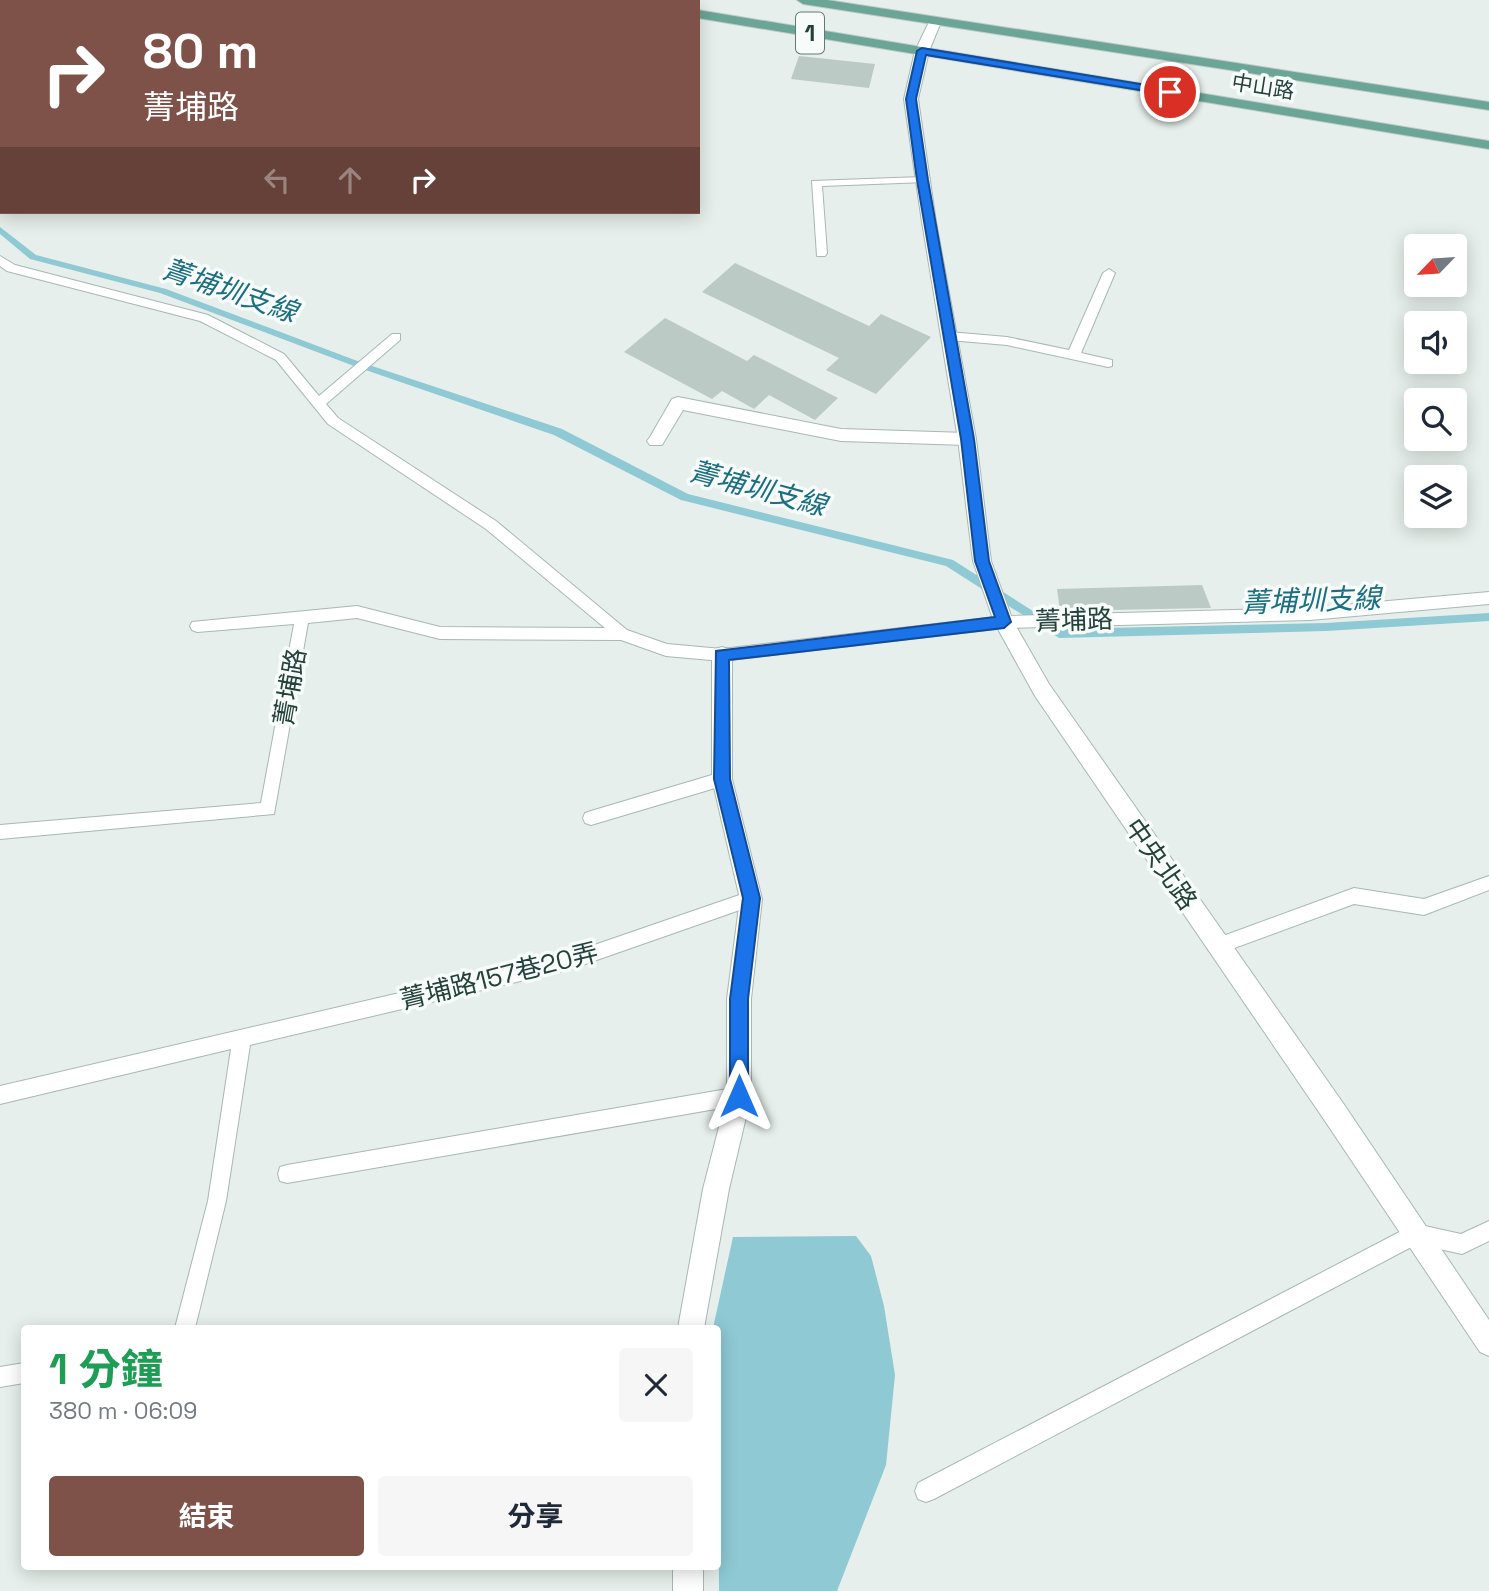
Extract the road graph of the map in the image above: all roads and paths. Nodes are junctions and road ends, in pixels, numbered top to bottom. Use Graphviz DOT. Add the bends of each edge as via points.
graph roads {
  1 [pos="803,0"];
  2 [pos="700,14"];
  3 [pos="935,22"];
  4 [pos="922,51"];
  5 [pos="1489,106"];
  6 [pos="1489,145"];
  7 [pos="922,180"];
  8 [pos="821,253"];
  9 [pos="0,260"];
  10 [pos="1109,273"];
  11 [pos="949,336"];
  12 [pos="396,337"];
  13 [pos="1074,354"];
  14 [pos="1108,363"];
  15 [pos="319,403"];
  16 [pos="967,439"];
  17 [pos="656,440"];
  18 [pos="1489,598"];
  19 [pos="302,618"];
  20 [pos="1004,622"];
  21 [pos="197,626"];
  22 [pos="622,634"];
  23 [pos="722,655"];
  24 [pos="722,779"];
  25 [pos="591,818"];
  26 [pos="0,832"];
  27 [pos="1489,883"];
  28 [pos="751,898"];
  29 [pos="1218,946"];
  30 [pos="243,1038"];
  31 [pos="0,1095"];
  32 [pos="739,1096"];
  33 [pos="287,1174"];
  34 [pos="1489,1230"];
  35 [pos="1416,1234"];
  36 [pos="186,1325"];
  37 [pos="692,1325"];
  38 [pos="1489,1343"];
  39 [pos="21,1374"];
  40 [pos="0,1377"];
  41 [pos="926,1491"];
  42 [pos="688,1570"];
  43 [pos="688,1591"];
  1 -- 3 [label="main road, 中山路 / 1"];
  2 -- 4 [label="main road, 中山路 / 1"];
  3 -- 4 [label="street, 中央北路"];
  3 -- 5 [label="main road, 中山路 / 1"];
  4 -- 6 [label="main road, 中山路 / 1"];
  4 -- 7 [label="street, 中央北路" via="911,99"];
  7 -- 8 [label="lane" via="816,183"];
  7 -- 11 [label="street, 中央北路"];
  9 -- 15 [label="lane, 菁埔路" via="11,268 204,318 280,358"];
  10 -- 13 [label="lane"];
  11 -- 13 [label="lane"];
  11 -- 16 [label="street, 中央北路"];
  12 -- 15 [label="lane"];
  13 -- 14 [label="lane"];
  15 -- 22 [label="lane, 菁埔路" via="333,421 491,525"];
  16 -- 17 [label="street" via="841,435 678,403"];
  16 -- 20 [label="street, 中央北路" via="982,561"];
  18 -- 20 [label="lane, 菁埔路" via="1310,614"];
  19 -- 21 [label="lane"];
  19 -- 22 [label="lane, 菁埔路" via="357,612 440,633"];
  19 -- 26 [label="lane, 菁埔路" via="268,809"];
  20 -- 23 [label="lane, 菁埔路"];
  20 -- 29 [label="street, 中央北路" via="1042,690"];
  22 -- 23 [label="lane, 菁埔路" via="666,650"];
  23 -- 24 [label="street"];
  24 -- 25 [label="lane"];
  24 -- 28 [label="street"];
  27 -- 29 [label="lane" via="1424,907 1354,896"];
  28 -- 30 [label="lane, 菁埔路157巷20弄" via="571,961"];
  28 -- 32 [label="street" via="739,999"];
  29 -- 35 [label="street, 中央北路"];
  30 -- 31 [label="lane, 菁埔路157巷20弄"];
  30 -- 36 [label="lane" via="217,1201"];
  32 -- 33 [label="lane"];
  32 -- 37 [label="street" via="716,1189"];
  34 -- 35 [label="lane" via="1462,1244"];
  35 -- 38 [label="street, 中央北路"];
  35 -- 41 [label="lane"];
  39 -- 40 [label="lane"];
  42 -- 43 [label="street"];
}
